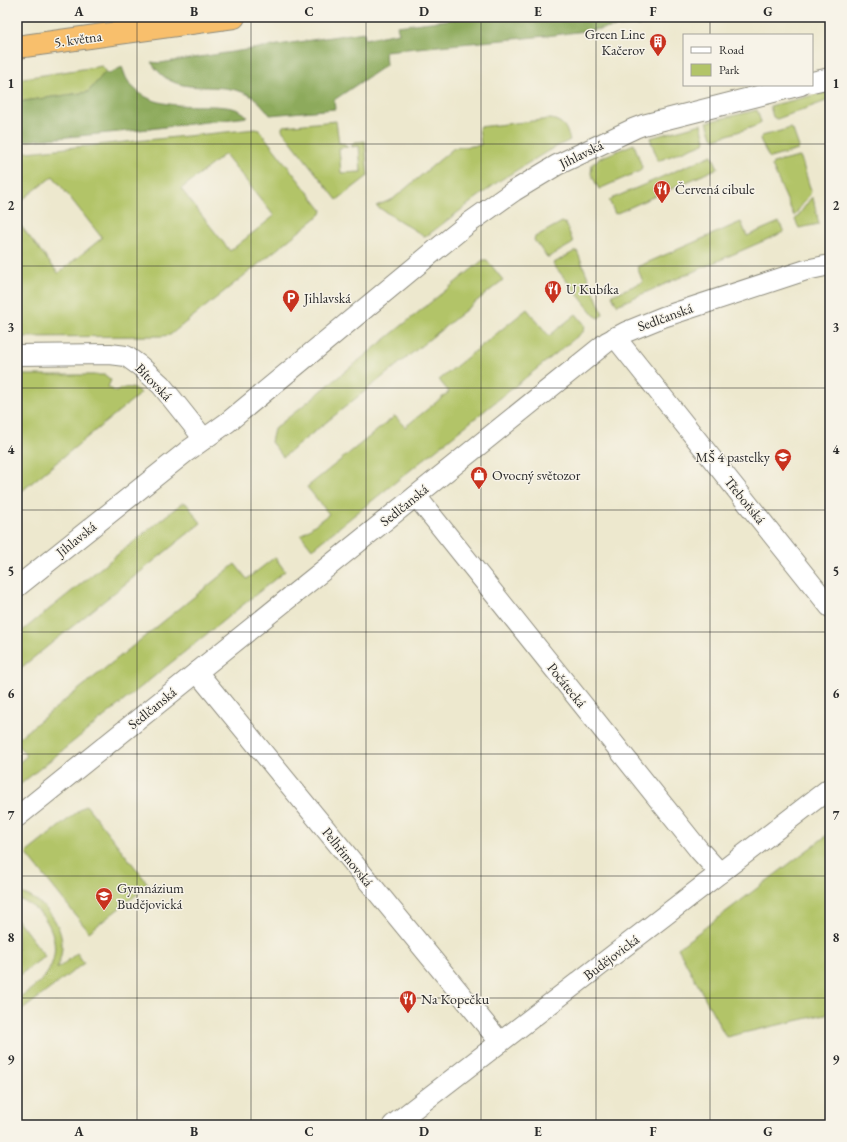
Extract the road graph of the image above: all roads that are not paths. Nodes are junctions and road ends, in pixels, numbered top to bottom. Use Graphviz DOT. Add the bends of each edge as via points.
graph roads {
  1 [pos="234,17"];
  2 [pos="17,47"];
  3 [pos="830,78"];
  4 [pos="813,82"];
  5 [pos="797,86"];
  6 [pos="830,265"];
  7 [pos="615,337"];
  8 [pos="17,355"];
  9 [pos="204,439"];
  10 [pos="416,496"];
  11 [pos="17,587"];
  12 [pos="830,607"];
  13 [pos="197,672"];
  14 [pos="830,788"];
  15 [pos="17,817"];
  16 [pos="720,873"];
  17 [pos="500,1042"];
  18 [pos="393,1125"];
  1 -- 2 [label="highway, 5. května"];
  3 -- 4 [label="street"];
  5 -- 9 [label="street, Jihlavská" via="643,125 557,165 469,223"];
  6 -- 7 [label="street, Sedlčanská" via="806,270 663,317"];
  7 -- 10 [label="street, Sedlčanská"];
  7 -- 12 [label="street, Třeboňská"];
  8 -- 9 [label="street, Bítovská" via="126,356 161,385"];
  9 -- 11 [label="street, Jihlavská"];
  10 -- 13 [label="street, Sedlčanská"];
  10 -- 16 [label="street, Počátecká"];
  13 -- 15 [label="street, Sedlčanská"];
  13 -- 17 [label="street, Pelhřimovská"];
  14 -- 16 [label="street, Budějovická"];
  16 -- 17 [label="street, Budějovická"];
  17 -- 18 [label="street, Budějovická"];
}
